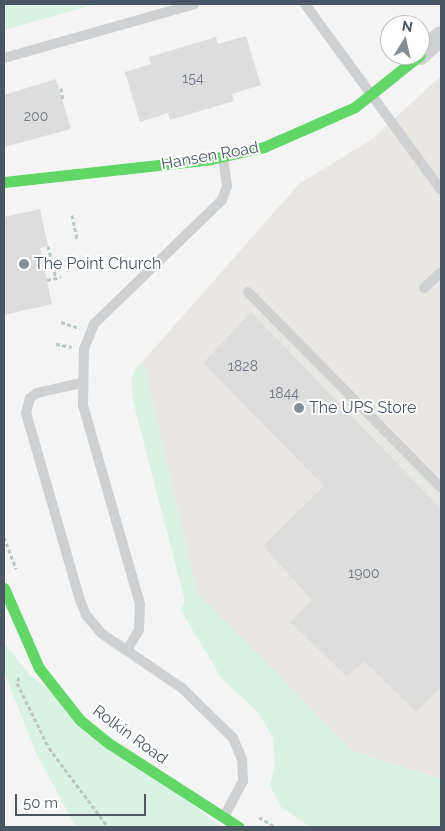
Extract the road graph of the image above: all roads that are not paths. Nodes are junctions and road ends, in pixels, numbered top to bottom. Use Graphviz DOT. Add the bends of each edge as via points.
graph roads {
  1 [pos="194,4"];
  2 [pos="305,4"];
  3 [pos="441,36"];
  4 [pos="430,46"];
  5 [pos="4,58"];
  6 [pos="408,65"];
  7 [pos="373,95"];
  8 [pos="223,157"];
  9 [pos="4,182"];
  10 [pos="441,190"];
  11 [pos="441,272"];
  12 [pos="424,288"];
  13 [pos="248,292"];
  14 [pos="81,382"];
  15 [pos="441,488"];
  16 [pos="4,588"];
  17 [pos="127,650"];
  18 [pos="224,818"];
  19 [pos="239,827"];
  1 -- 5 [label="lane"];
  2 -- 7 [label="lane"];
  3 -- 4 [label="street, Hansen Road"];
  6 -- 7 [label="street, Hansen Road"];
  7 -- 8 [label="street, Hansen Road" via="310,129 264,147"];
  7 -- 10 [label="lane"];
  8 -- 9 [label="street, Hansen Road"];
  8 -- 14 [label="lane" via="227,186 222,200 89,331"];
  11 -- 12 [label="lane"];
  13 -- 15 [label="lane"];
  14 -- 17 [label="lane" via="83,405 140,604 139,630"];
  14 -- 17 [label="lane" via="33,396 28,402 27,418 83,608 101,633"];
  16 -- 18 [label="street, Rolkin Road" via="25,642 50,686 80,720 110,744"];
  17 -- 18 [label="lane" via="182,688 233,738 242,759 243,780"];
  18 -- 19 [label="street, Rolkin Road"];
}
